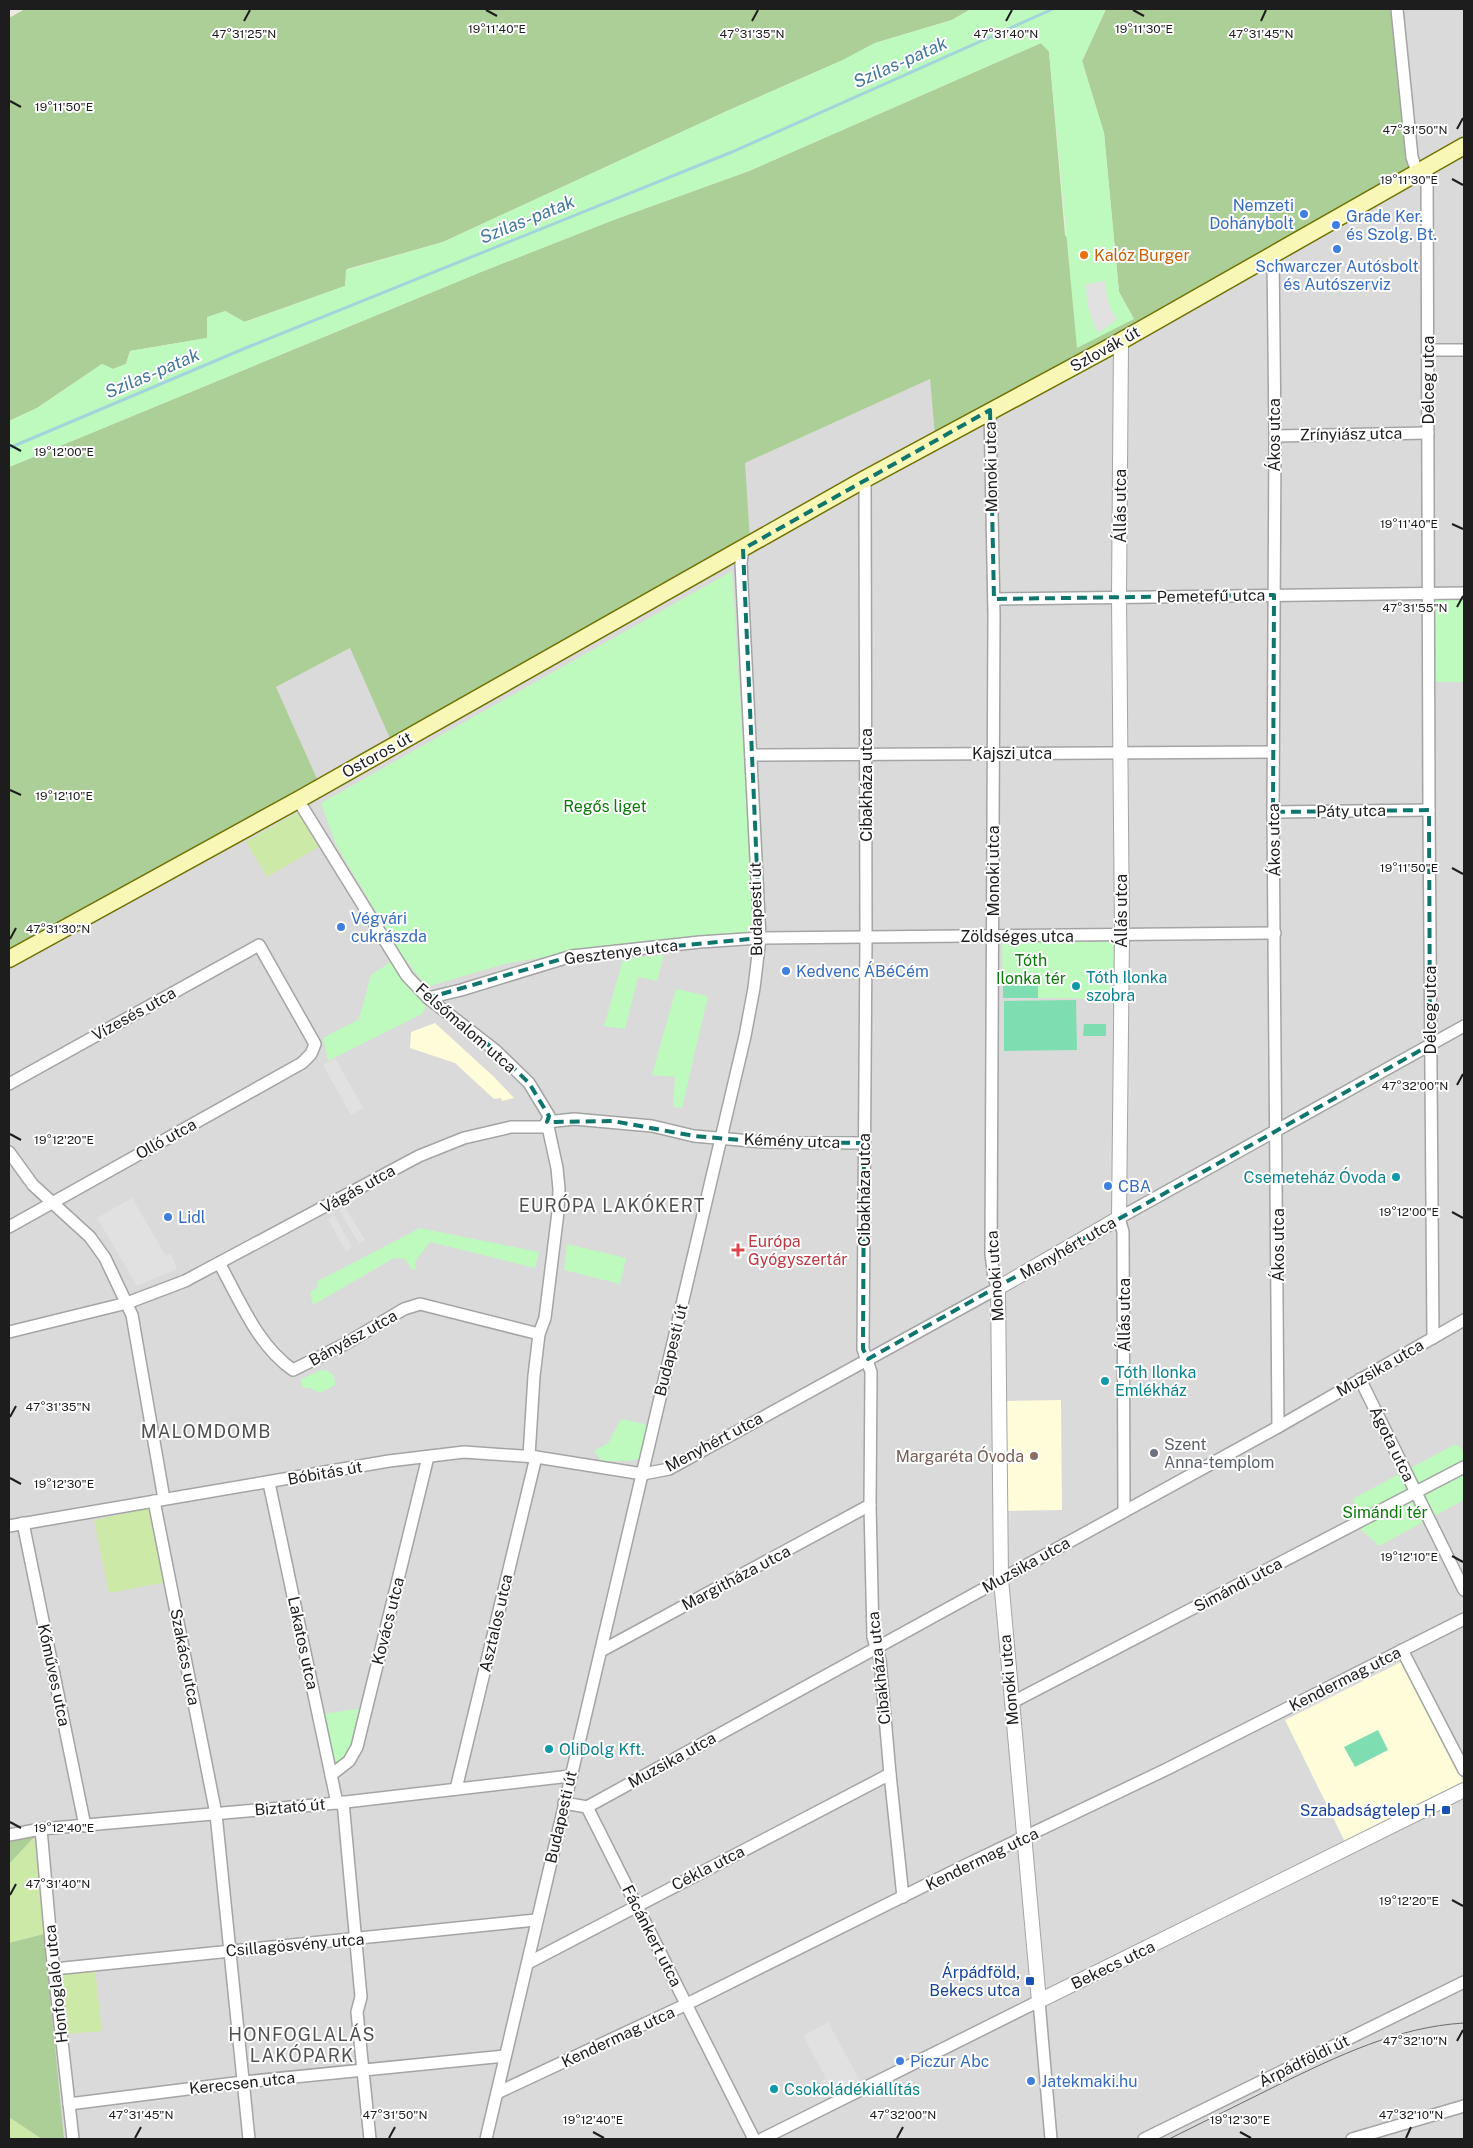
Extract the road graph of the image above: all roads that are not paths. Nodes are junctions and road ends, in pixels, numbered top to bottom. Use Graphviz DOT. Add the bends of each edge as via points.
graph roads {
  1 [pos="1397,9"];
  2 [pos="1464,146"];
  3 [pos="1422,169"];
  4 [pos="1273,253"];
  5 [pos="1121,341"];
  6 [pos="1428,350"];
  7 [pos="1464,350"];
  8 [pos="990,410"];
  9 [pos="1428,433"];
  10 [pos="1274,436"];
  11 [pos="865,479"];
  12 [pos="743,549"];
  13 [pos="1428,593"];
  14 [pos="1464,593"];
  15 [pos="1274,595"];
  16 [pos="1119,598"];
  17 [pos="994,599"];
  18 [pos="1273,752"];
  19 [pos="994,753"];
  20 [pos="1120,753"];
  21 [pos="751,755"];
  22 [pos="866,755"];
  23 [pos="298,800"];
  24 [pos="1428,810"];
  25 [pos="1274,812"];
  26 [pos="1275,933"];
  27 [pos="1122,934"];
  28 [pos="993,936"];
  29 [pos="866,937"];
  30 [pos="760,938"];
  31 [pos="9,959"];
  32 [pos="428,998"];
  33 [pos="1464,1026"];
  34 [pos="314,1044"];
  35 [pos="1430,1045"];
  36 [pos="9,1084"];
  37 [pos="548,1122"];
  38 [pos="1277,1131"];
  39 [pos="721,1137"];
  40 [pos="864,1143"];
  41 [pos="9,1152"];
  42 [pos="53,1202"];
  43 [pos="1119,1218"];
  44 [pos="9,1227"];
  45 [pos="219,1264"];
  46 [pos="998,1288"];
  47 [pos="127,1303"];
  48 [pos="1464,1320"];
  49 [pos="9,1332"];
  50 [pos="539,1334"];
  51 [pos="1433,1338"];
  52 [pos="868,1359"];
  53 [pos="1360,1379"];
  54 [pos="1278,1427"];
  55 [pos="428,1456"];
  56 [pos="532,1457"];
  57 [pos="1464,1467"];
  58 [pos="643,1474"];
  59 [pos="269,1483"];
  60 [pos="1416,1492"];
  61 [pos="159,1500"];
  62 [pos="870,1504"];
  63 [pos="1124,1511"];
  64 [pos="23,1523"];
  65 [pos="9,1526"];
  66 [pos="1001,1579"];
  67 [pos="1464,1590"];
  68 [pos="1464,1619"];
  69 [pos="877,1647"];
  70 [pos="1402,1650"];
  71 [pos="601,1651"];
  72 [pos="1011,1703"];
  73 [pos="1464,1770"];
  74 [pos="890,1774"];
  75 [pos="331,1775"];
  76 [pos="570,1776"];
  77 [pos="456,1789"];
  78 [pos="1464,1790"];
  79 [pos="340,1802"];
  80 [pos="564,1803"];
  81 [pos="587,1807"];
  82 [pos="216,1814"];
  83 [pos="86,1826"];
  84 [pos="41,1830"];
  85 [pos="9,1835"];
  86 [pos="1024,1838"];
  87 [pos="903,1897"];
  88 [pos="638,1905"];
  89 [pos="536,1920"];
  90 [pos="354,1940"];
  91 [pos="230,1951"];
  92 [pos="528,1963"];
  93 [pos="54,1969"];
  94 [pos="1464,1982"];
  95 [pos="1039,2001"];
  96 [pos="687,2004"];
  97 [pos="505,2056"];
  98 [pos="364,2070"];
  99 [pos="243,2082"];
  100 [pos="497,2093"];
  101 [pos="69,2104"];
  102 [pos="1464,2106"];
  103 [pos="73,2139"];
  104 [pos="249,2139"];
  105 [pos="370,2139"];
  106 [pos="486,2139"];
  107 [pos="754,2139"];
  108 [pos="762,2139"];
  109 [pos="1051,2139"];
  110 [pos="1144,2139"];
  111 [pos="1352,2139"];
  1 -- 3 [label="street, Délceg utca" via="1412,157"];
  2 -- 3 [label="main road, Szlovák út"];
  3 -- 4 [label="main road, Szlovák út"];
  3 -- 6 [label="street, Délceg utca"];
  4 -- 5 [label="main road, Szlovák út"];
  4 -- 10 [label="street, Ákos utca"];
  5 -- 8 [label="main road, Szlovák út"];
  5 -- 16 [label="street, Állás utca"];
  6 -- 7 [label="street"];
  6 -- 9 [label="street, Délceg utca"];
  8 -- 11 [label="main road, Szlovák út"];
  8 -- 17 [label="street, Monoki utca"];
  9 -- 10 [label="street, Zrínyiász utca"];
  9 -- 13 [label="street, Délceg utca"];
  10 -- 15 [label="street, Ákos utca"];
  11 -- 12 [label="main road, Szlovák út"];
  11 -- 22 [label="street, Cibakháza utca"];
  12 -- 21 [label="street, Budapesti út" via="741,563"];
  12 -- 23 [label="main road, Ostoros út"];
  13 -- 14 [label="street, Pemetefű utca"];
  13 -- 15 [label="street, Pemetefű utca"];
  13 -- 24 [label="street, Délceg utca"];
  15 -- 16 [label="street, Pemetefű utca"];
  15 -- 18 [label="street, Ákos utca"];
  16 -- 17 [label="street, Pemetefű utca"];
  16 -- 20 [label="street, Állás utca"];
  17 -- 19 [label="street, Monoki utca"];
  18 -- 20 [label="street, Kajszi utca"];
  18 -- 25 [label="street, Ákos utca"];
  19 -- 20 [label="street, Kajszi utca"];
  19 -- 22 [label="street, Kajszi utca"];
  19 -- 28 [label="street, Monoki utca"];
  20 -- 27 [label="street, Állás utca"];
  21 -- 22 [label="street, Kajszi utca"];
  21 -- 30 [label="street, Budapesti út"];
  22 -- 29 [label="street, Cibakháza utca"];
  23 -- 31 [label="main road, Ostoros út"];
  23 -- 32 [label="street, Felsőmalom utca" via="393,956"];
  24 -- 25 [label="street, Páty utca"];
  24 -- 35 [label="street, Délceg utca"];
  25 -- 26 [label="street, Ákos utca"];
  26 -- 27 [label="street, Zöldséges utca"];
  26 -- 38 [label="street, Ákos utca"];
  27 -- 28 [label="street, Zöldséges utca"];
  27 -- 43 [label="street, Állás utca"];
  28 -- 29 [label="street, Zöldséges utca"];
  28 -- 46 [label="street, Monoki utca" via="991,1254"];
  29 -- 30 [label="street, Zöldséges utca"];
  29 -- 40 [label="street, Cibakháza utca"];
  30 -- 32 [label="street, Gesztenye utca" via="572,956"];
  30 -- 39 [label="street, Budapesti út" via="745,1036"];
  32 -- 37 [label="street, Felsőmalom utca" via="495,1050 529,1083 549,1116"];
  33 -- 35 [label="street, Menyhért utca"];
  34 -- 36 [label="street, Vízesés utca" via="259,945"];
  34 -- 42 [label="street, Olló utca" via="311,1054 302,1063"];
  35 -- 38 [label="street, Menyhért utca"];
  35 -- 51 [label="street, Délceg utca"];
  37 -- 39 [label="street, Vágás utca" via="574,1119 613,1121 694,1136"];
  37 -- 45 [label="street, Vágás utca" via="543,1127 511,1127 464,1138 419,1156"];
  37 -- 50 [label="street, Felsőmalom utca" via="557,1168 558,1212 545,1318"];
  38 -- 43 [label="street, Menyhért utca"];
  38 -- 54 [label="street, Ákos utca"];
  39 -- 40 [label="street, Kémény utca" via="763,1142"];
  39 -- 58 [label="street, Budapesti út"];
  40 -- 52 [label="street, Cibakháza utca" via="863,1349"];
  41 -- 42 [label="street, Szakács utca" via="33,1185"];
  42 -- 44 [label="street, Olló utca"];
  42 -- 47 [label="street, Szakács utca" via="90,1238 105,1258"];
  43 -- 46 [label="street, Menyhért utca"];
  43 -- 63 [label="street, Állás utca" via="1124,1232"];
  45 -- 47 [label="street, Vágás utca"];
  45 -- 50 [label="street, Bányász utca" via="261,1337 278,1359 293,1370 420,1304"];
  46 -- 52 [label="street, Menyhért utca"];
  46 -- 66 [label="street, Monoki utca"];
  47 -- 49 [label="street, Vágás utca"];
  47 -- 61 [label="street, Szakács utca" via="132,1315"];
  48 -- 51 [label="street, Muzsika utca"];
  50 -- 56 [label="street, Felsőmalom utca" via="534,1376"];
  51 -- 53 [label="street, Muzsika utca"];
  52 -- 58 [label="street, Menyhért utca" via="669,1469"];
  52 -- 62 [label="street, Cibakháza utca" via="871,1372"];
  53 -- 54 [label="street, Muzsika utca"];
  53 -- 60 [label="street, Ágota utca"];
  54 -- 63 [label="street, Muzsika utca"];
  55 -- 56 [label="street, Bóbitás út" via="476,1452"];
  55 -- 59 [label="street, Bóbitás út"];
  55 -- 75 [label="street, Kovács utca" via="357,1747 349,1761"];
  56 -- 58 [label="street, Bóbitás út"];
  56 -- 77 [label="street, Asztalos utca"];
  57 -- 60 [label="street, Simándi utca"];
  58 -- 71 [label="street, Budapesti út"];
  59 -- 61 [label="street, Bóbitás út"];
  59 -- 75 [label="street, Lakatos utca"];
  60 -- 67 [label="street, Ágota utca"];
  60 -- 72 [label="street, Simándi utca"];
  61 -- 64 [label="street, Bóbitás út"];
  61 -- 82 [label="street, Szakács utca"];
  62 -- 69 [label="street, Cibakháza utca" via="873,1637"];
  62 -- 71 [label="street, Margitháza utca"];
  63 -- 66 [label="street, Muzsika utca"];
  64 -- 65 [label="street, Bóbitás út"];
  64 -- 83 [label="street, Kőműves utca"];
  66 -- 69 [label="street, Muzsika utca"];
  66 -- 72 [label="street, Monoki utca"];
  68 -- 70 [label="street, Kendermag utca"];
  69 -- 74 [label="street, Cibakháza utca"];
  69 -- 81 [label="street, Muzsika utca"];
  70 -- 73 [label="street"];
  70 -- 86 [label="street, Kendermag utca"];
  71 -- 76 [label="street, Budapesti út"];
  72 -- 86 [label="street, Monoki utca"];
  74 -- 87 [label="street, Cibakháza utca"];
  74 -- 88 [label="street, Cékla utca"];
  75 -- 79 [label="street, Lakatos utca"];
  76 -- 77 [label="street, Biztató út"];
  76 -- 80 [label="street, Budapesti út"];
  77 -- 79 [label="street, Biztató út"];
  78 -- 95 [label="street, Bekecs utca"];
  79 -- 82 [label="street, Biztató út"];
  79 -- 90 [label="street, Lakatos utca"];
  80 -- 81 [label="street"];
  80 -- 89 [label="street, Budapesti út"];
  81 -- 88 [label="street, Fácánkert utca"];
  82 -- 83 [label="street, Biztató út"];
  82 -- 91 [label="street, Szakács utca"];
  83 -- 84 [label="street, Biztató út"];
  84 -- 85 [label="street, Biztató út"];
  84 -- 93 [label="street, Honfoglaló utca"];
  86 -- 87 [label="street, Kendermag utca"];
  86 -- 95 [label="street, Monoki utca"];
  87 -- 96 [label="street, Kendermag utca"];
  88 -- 92 [label="street, Cékla utca"];
  88 -- 96 [label="street, Fácánkert utca"];
  89 -- 90 [label="street, Csillagösvény utca"];
  89 -- 92 [label="street, Budapesti út"];
  90 -- 91 [label="street, Csillagösvény utca"];
  90 -- 98 [label="street, Lakatos utca" via="361,1997 357,2012"];
  91 -- 93 [label="street, Csillagösvény utca"];
  91 -- 99 [label="street, Szakács utca"];
  92 -- 97 [label="street, Budapesti út"];
  93 -- 101 [label="street, Honfoglaló utca"];
  94 -- 110 [label="street, Árpádföldi út"];
  95 -- 108 [label="street, Bekecs utca"];
  95 -- 109 [label="street, Monoki utca"];
  96 -- 100 [label="street, Kendermag utca"];
  96 -- 107 [label="street, Fácánkert utca"];
  97 -- 98 [label="street, Kerecsen utca"];
  97 -- 100 [label="street, Budapesti út"];
  98 -- 99 [label="street, Kerecsen utca"];
  98 -- 105 [label="street, Lakatos utca"];
  99 -- 101 [label="street, Kerecsen utca"];
  99 -- 104 [label="street, Szakács utca"];
  100 -- 106 [label="street, Budapesti út"];
  101 -- 103 [label="street, Honfoglaló utca"];
  102 -- 111 [label="street"];
}
